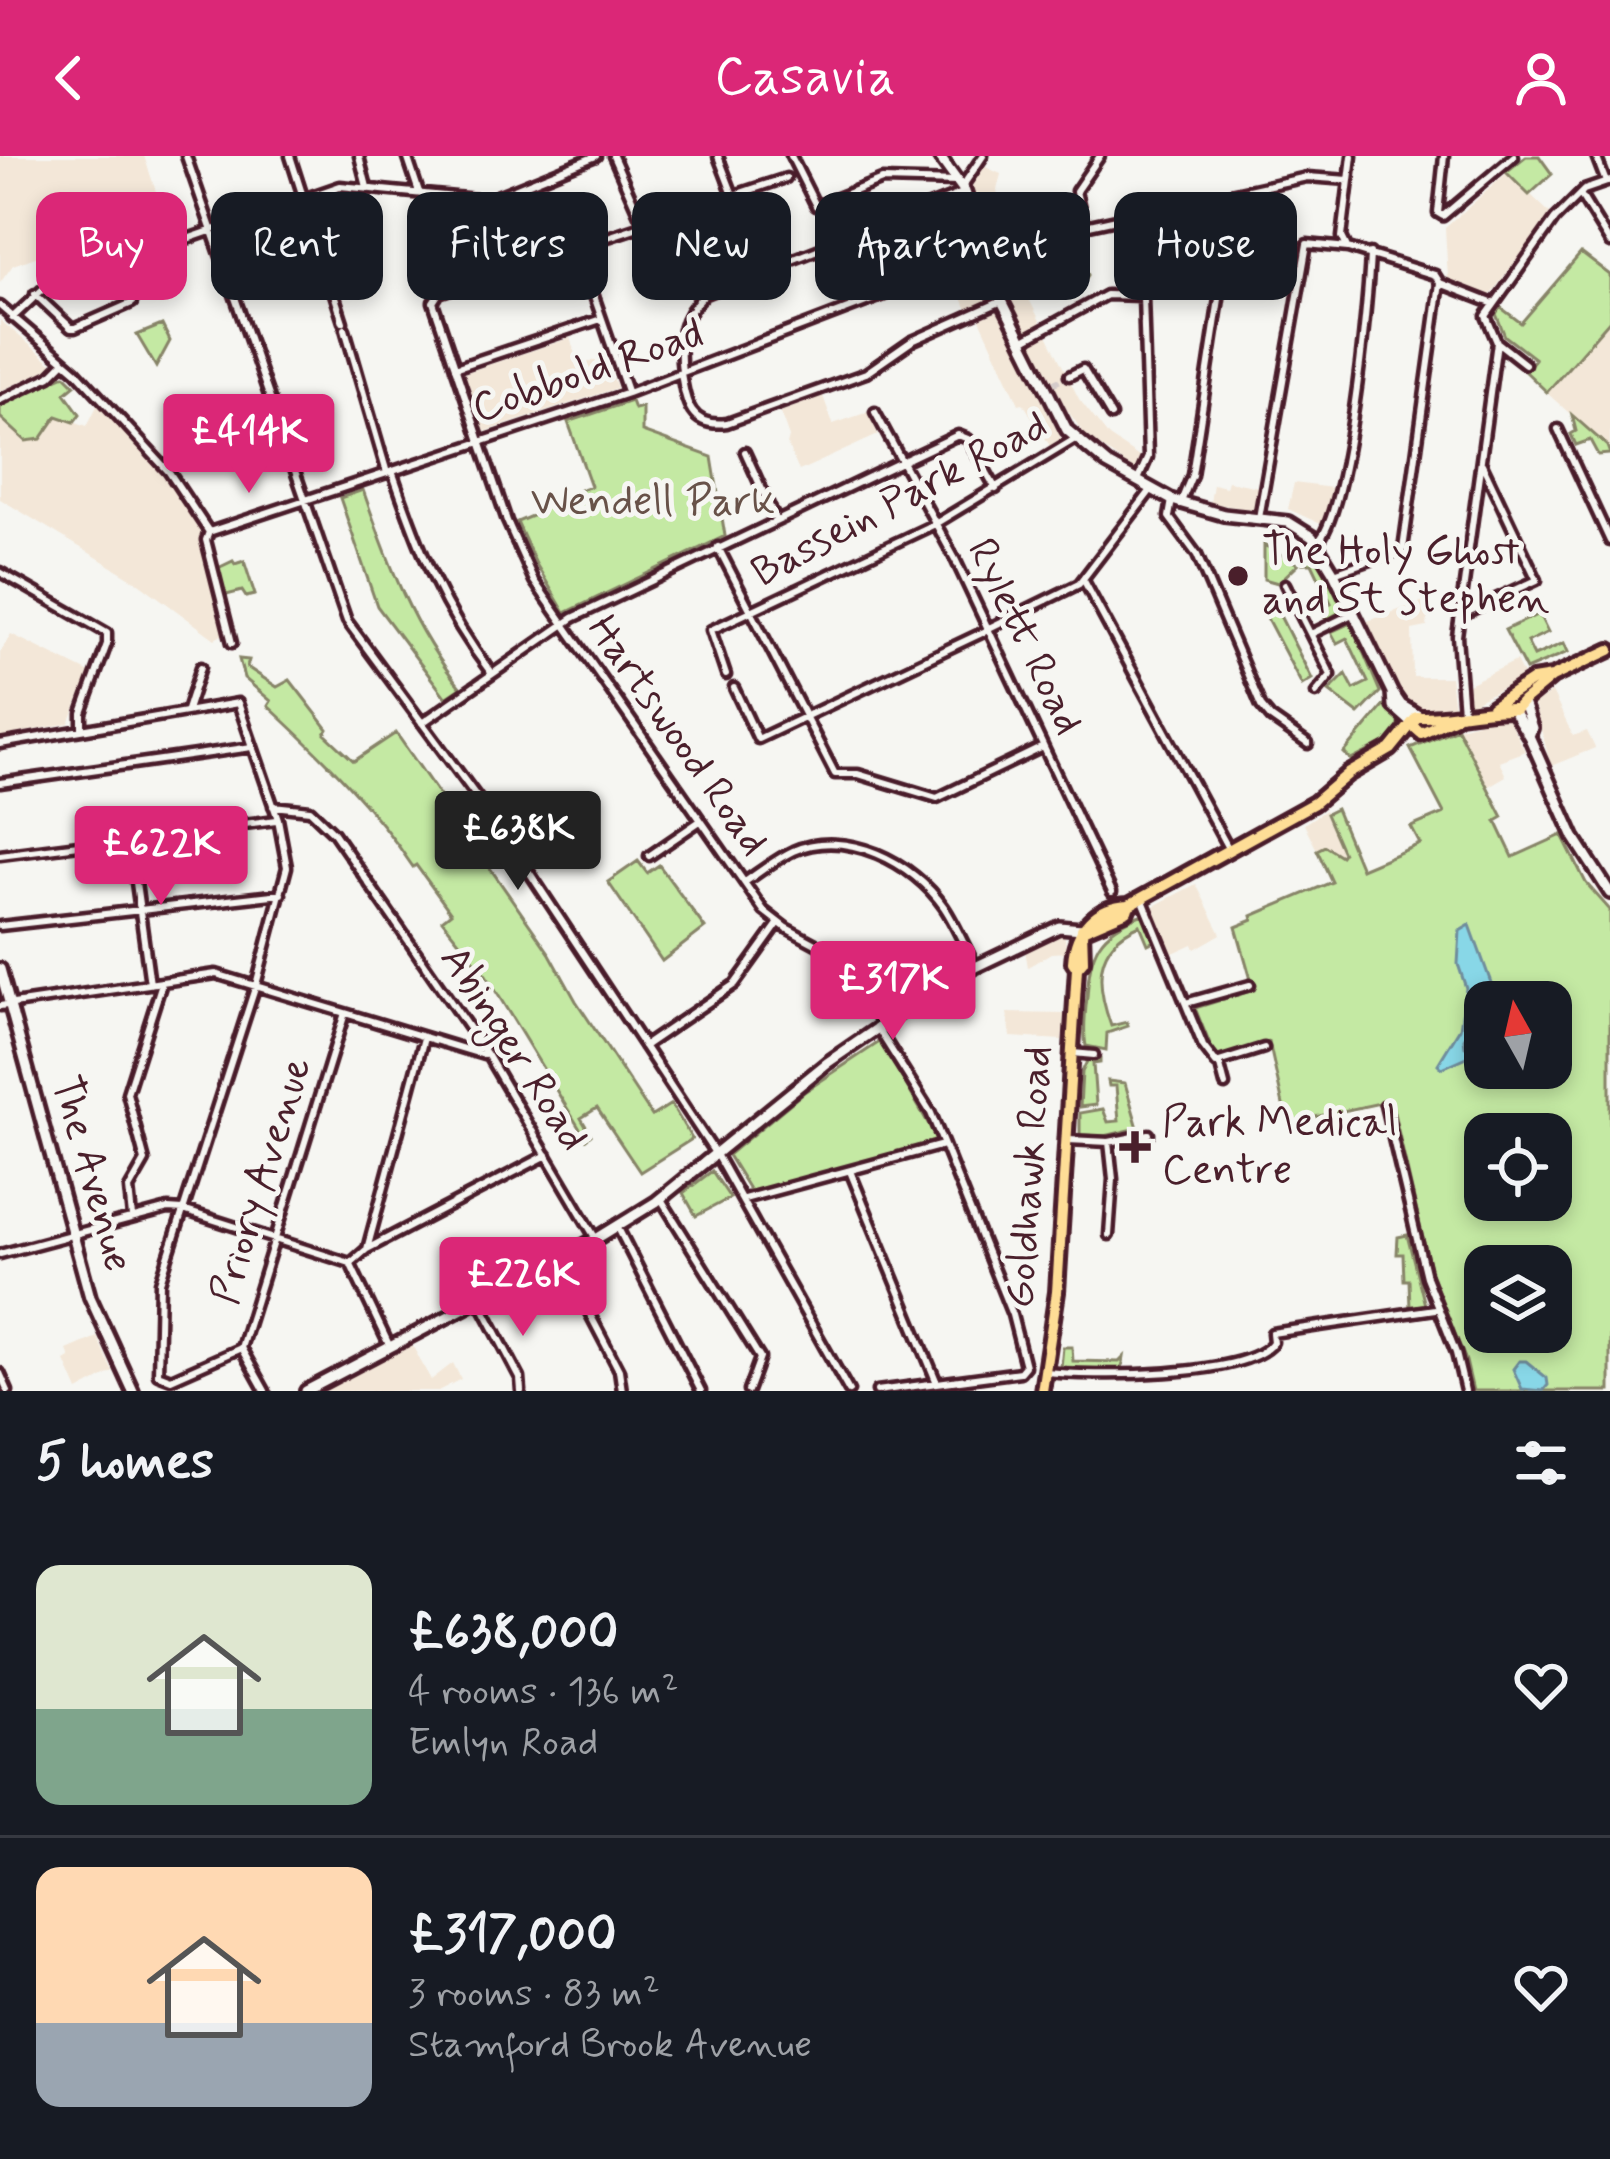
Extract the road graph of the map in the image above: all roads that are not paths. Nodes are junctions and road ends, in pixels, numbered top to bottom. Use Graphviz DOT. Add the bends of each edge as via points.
graph roads {
  1 [pos="186,156"];
  2 [pos="290,156"];
  3 [pos="359,156"];
  4 [pos="406,156"];
  5 [pos="596,156"];
  6 [pos="613,156"];
  7 [pos="718,156"];
  8 [pos="790,156"];
  9 [pos="939,156"];
  10 [pos="982,156"];
  11 [pos="1100,156"];
  12 [pos="1352,156"];
  13 [pos="1444,156"];
  14 [pos="1514,156"];
  15 [pos="1596,156"];
  16 [pos="786,178"];
  17 [pos="1349,180"];
  18 [pos="1608,181"];
  19 [pos="962,187"];
  20 [pos="368,188"];
  21 [pos="302,192"];
  22 [pos="323,192"];
  23 [pos="419,192"];
  24 [pos="507,192"];
  25 [pos="732,192"];
  26 [pos="742,192"];
  27 [pos="964,192"];
  28 [pos="1076,192"];
  29 [pos="1241,192"];
  30 [pos="1580,194"];
  31 [pos="632,200"];
  32 [pos="211,228"];
  33 [pos="1610,243"];
  34 [pos="1348,248"];
  35 [pos="1370,254"];
  36 [pos="1440,283"];
  37 [pos="35,294"];
  38 [pos="1114,296"];
  39 [pos="42,300"];
  40 [pos="131,300"];
  41 [pos="235,300"];
  42 [pos="336,300"];
  43 [pos="434,300"];
  44 [pos="595,300"];
  45 [pos="864,300"];
  46 [pos="1144,300"];
  47 [pos="1219,300"];
  48 [pos="1002,301"];
  49 [pos="1494,304"];
  50 [pos="0,306"];
  51 [pos="12,318"];
  52 [pos="602,319"];
  53 [pos="1022,341"];
  54 [pos="1498,342"];
  55 [pos="63,363"];
  56 [pos="1525,364"];
  57 [pos="455,368"];
  58 [pos="682,372"];
  59 [pos="1069,376"];
  60 [pos="628,393"];
  61 [pos="0,400"];
  62 [pos="875,412"];
  63 [pos="1111,416"];
  64 [pos="1558,429"];
  65 [pos="1076,439"];
  66 [pos="480,442"];
  67 [pos="745,452"];
  68 [pos="899,462"];
  69 [pos="1482,464"];
  70 [pos="389,472"];
  71 [pos="1136,483"];
  72 [pos="997,489"];
  73 [pos="1151,490"];
  74 [pos="303,501"];
  75 [pos="1176,502"];
  76 [pos="1259,518"];
  77 [pos="776,520"];
  78 [pos="935,524"];
  79 [pos="209,532"];
  80 [pos="1610,541"];
  81 [pos="1318,543"];
  82 [pos="718,547"];
  83 [pos="1334,573"];
  84 [pos="1,574"];
  85 [pos="1083,580"];
  86 [pos="1285,584"];
  87 [pos="752,613"];
  88 [pos="1354,614"];
  89 [pos="1461,615"];
  90 [pos="562,625"];
  91 [pos="988,630"];
  92 [pos="1310,634"];
  93 [pos="232,643"];
  94 [pos="1610,650"];
  95 [pos="201,667"];
  96 [pos="492,674"];
  97 [pos="726,675"];
  98 [pos="734,688"];
  99 [pos="1316,692"];
  100 [pos="1515,702"];
  101 [pos="188,710"];
  102 [pos="1461,714"];
  103 [pos="805,716"];
  104 [pos="422,723"];
  105 [pos="1419,724"];
  106 [pos="82,729"];
  107 [pos="0,744"];
  108 [pos="1308,744"];
  109 [pos="252,746"];
  110 [pos="1043,747"];
  111 [pos="0,782"];
  112 [pos="273,806"];
  113 [pos="278,819"];
  114 [pos="700,820"];
  115 [pos="130,838"];
  116 [pos="1229,852"];
  117 [pos="0,855"];
  118 [pos="649,856"];
  119 [pos="744,883"];
  120 [pos="1112,892"];
  121 [pos="1610,893"];
  122 [pos="281,894"];
  123 [pos="1142,898"];
  124 [pos="140,909"];
  125 [pos="778,924"];
  126 [pos="0,926"];
  127 [pos="1082,929"];
  128 [pos="975,966"];
  129 [pos="0,969"];
  130 [pos="162,983"];
  131 [pos="151,984"];
  132 [pos="1250,985"];
  133 [pos="256,986"];
  134 [pos="1186,1003"];
  135 [pos="5,1006"];
  136 [pos="345,1013"];
  137 [pos="880,1025"];
  138 [pos="424,1037"];
  139 [pos="644,1046"];
  140 [pos="1264,1048"];
  141 [pos="1073,1053"];
  142 [pos="1094,1055"];
  143 [pos="488,1056"];
  144 [pos="1219,1062"];
  145 [pos="1225,1084"];
  146 [pos="1385,1105"];
  147 [pos="1149,1134"];
  148 [pos="1068,1140"];
  149 [pos="1109,1142"];
  150 [pos="944,1145"];
  151 [pos="547,1155"];
  152 [pos="716,1156"];
  153 [pos="850,1171"];
  154 [pos="744,1199"];
  155 [pos="658,1200"];
  156 [pos="183,1210"];
  157 [pos="132,1217"];
  158 [pos="617,1226"];
  159 [pos="73,1235"];
  160 [pos="1108,1235"];
  161 [pos="596,1239"];
  162 [pos="277,1241"];
  163 [pos="367,1249"];
  164 [pos="0,1254"];
  165 [pos="560,1257"];
  166 [pos="350,1263"];
  167 [pos="479,1300"];
  168 [pos="1436,1309"];
  169 [pos="390,1347"];
  170 [pos="241,1348"];
  171 [pos="1043,1372"];
  172 [pos="0,1373"];
  173 [pos="937,1383"];
  174 [pos="8,1391"];
  175 [pos="134,1391"];
  176 [pos="265,1391"];
  177 [pos="306,1391"];
  178 [pos="521,1391"];
  179 [pos="622,1391"];
  180 [pos="701,1391"];
  181 [pos="748,1391"];
  182 [pos="849,1391"];
  183 [pos="877,1391"];
  184 [pos="1042,1391"];
  185 [pos="1466,1391"];
  1 -- 32 [label="street"];
  2 -- 21 [label="street"];
  3 -- 20 [label="street"];
  4 -- 23 [label="street"];
  5 -- 24 [label="street"];
  6 -- 31 [label="street"];
  7 -- 25 [label="street"];
  8 -- 19 [label="street" via="816,206 882,180"];
  9 -- 19 [label="main road"];
  10 -- 19 [label="street"];
  11 -- 28 [label="street"];
  12 -- 17 [label="street"];
  13 -- 14 [label="street" via="1439,215"];
  15 -- 18 [label="street"];
  16 -- 26 [label="street"];
  17 -- 29 [label="street, Cobbold Road" via="1306,177"];
  17 -- 34 [label="street" via="1342,237"];
  18 -- 30 [label="street"];
  19 -- 27 [label="main road"];
  19 -- 58 [label="street" via="705,294 683,326"];
  20 -- 22 [label="street"];
  20 -- 23 [label="street"];
  30 -- 33 [label="street"];
  30 -- 49 [label="street"];
  34 -- 35 [label="street"];
  34 -- 76 [label="street" via="1305,248"];
  35 -- 36 [label="street"];
  35 -- 81 [label="street" via="1340,485"];
  36 -- 49 [label="street"];
  36 -- 83 [label="street" via="1403,550"];
  37 -- 51 [label="street"];
  38 -- 53 [label="street"];
  39 -- 40 [label="street" via="75,328"];
  41 -- 74 [label="street"];
  42 -- 70 [label="street"];
  43 -- 57 [label="street, Hartswood Road"];
  44 -- 52 [label="street"];
  45 -- 58 [label="street, Cobbold Road"];
  46 -- 71 [label="street" via="1148,457"];
  47 -- 75 [label="street" via="1192,475"];
  48 -- 53 [label="main road"];
  48 -- 58 [label="street" via="912,341 866,374 727,423 692,414"];
  49 -- 54 [label="street" via="1486,321"];
  50 -- 51 [label="street"];
  51 -- 55 [label="street"];
  52 -- 57 [label="street"];
  52 -- 60 [label="street"];
  53 -- 65 [label="main road"];
  54 -- 56 [label="street"];
  54 -- 69 [label="street"];
  55 -- 61 [label="street"];
  55 -- 79 [label="street" via="170,472"];
  57 -- 66 [label="street, Hartswood Road"];
  58 -- 60 [label="street, Cobbold Road"];
  59 -- 63 [label="street" via="1083,369"];
  60 -- 66 [label="street, Cobbold Road"];
  62 -- 68 [label="street, Rylett Road"];
  64 -- 80 [label="street"];
  65 -- 71 [label="main road"];
  65 -- 72 [label="street, Bassein Park Road"];
  66 -- 70 [label="street, Cobbold Road"];
  66 -- 90 [label="street, Hartswood Road" via="520,552"];
  67 -- 77 [label="street"];
  68 -- 72 [label="street" via="964,435"];
  68 -- 77 [label="street"];
  68 -- 78 [label="street, Rylett Road"];
  69 -- 89 [label="street"];
  69 -- 89 [label="street" via="1538,580"];
  70 -- 74 [label="street, Cobbold Road"];
  70 -- 96 [label="street" via="435,588"];
  71 -- 73 [label="main road"];
  72 -- 78 [label="street, Bassein Park Road"];
  73 -- 75 [label="main road"];
  73 -- 85 [label="street"];
  74 -- 79 [label="street, Cobbold Road"];
  74 -- 104 [label="street" via="347,621"];
  75 -- 76 [label="main road"];
  75 -- 108 [label="street" via="1169,517 1197,555 1256,697"];
  76 -- 81 [label="main road" via="1292,524"];
  77 -- 82 [label="street"];
  78 -- 87 [label="street, Bassein Park Road"];
  78 -- 91 [label="street, Rylett Road"];
  79 -- 93 [label="street"];
  81 -- 83 [label="main road"];
  82 -- 87 [label="street"];
  82 -- 90 [label="street"];
  83 -- 88 [label="main road"];
  84 -- 106 [label="street" via="107,633"];
  85 -- 91 [label="street"];
  85 -- 116 [label="street"];
  86 -- 92 [label="street"];
  87 -- 97 [label="street, Bassein Park Road" via="711,630"];
  87 -- 103 [label="street"];
  88 -- 92 [label="street"];
  88 -- 105 [label="main road" via="1393,706"];
  89 -- 102 [label="street"];
  90 -- 96 [label="street"];
  90 -- 114 [label="street, Hartswood Road"];
  91 -- 103 [label="street"];
  91 -- 110 [label="street, Rylett Road"];
  92 -- 99 [label="street" via="1331,675"];
  94 -- 100 [label="main road" via="1533,680"];
  95 -- 101 [label="street"];
  96 -- 104 [label="street"];
  98 -- 103 [label="street" via="758,739"];
  100 -- 102 [label="main road"];
  100 -- 121 [label="main road" via="1574,837"];
  101 -- 106 [label="street"];
  101 -- 109 [label="street" via="235,702"];
  102 -- 105 [label="main road"];
  103 -- 110 [label="street" via="835,774 932,798"];
  104 -- 139 [label="street"];
  105 -- 116 [label="main road" via="1300,812"];
  106 -- 107 [label="street"];
  109 -- 111 [label="street"];
  109 -- 112 [label="street"];
  110 -- 120 [label="street, Rylett Road"];
  112 -- 113 [label="street"];
  112 -- 143 [label="street, Abinger Road" via="310,811 334,833"];
  113 -- 115 [label="street"];
  113 -- 122 [label="street" via="287,867"];
  114 -- 118 [label="street"];
  114 -- 119 [label="street, Hartswood Road"];
  115 -- 117 [label="street"];
  115 -- 124 [label="street"];
  116 -- 123 [label="main road"];
  119 -- 125 [label="street, Hartswood Road"];
  119 -- 128 [label="street" via="801,848 860,848 930,891"];
  122 -- 124 [label="street"];
  122 -- 133 [label="street"];
  123 -- 127 [label="main road"];
  123 -- 134 [label="street"];
  124 -- 126 [label="street"];
  124 -- 131 [label="street"];
  125 -- 137 [label="street, Hartswood Road" via="827,950"];
  125 -- 139 [label="street" via="735,984"];
  127 -- 128 [label="main road" via="1058,927"];
  127 -- 141 [label="main road, Goldhawk Road"];
  128 -- 137 [label="main road"];
  129 -- 135 [label="main road, The Avenue"];
  130 -- 131 [label="street"];
  130 -- 133 [label="street" via="216,974"];
  130 -- 157 [label="street" via="127,1093 145,1161 129,1189"];
  131 -- 135 [label="street"];
  132 -- 134 [label="street"];
  133 -- 136 [label="street"];
  133 -- 156 [label="street"];
  134 -- 144 [label="street"];
  135 -- 159 [label="main road, The Avenue"];
  136 -- 138 [label="street"];
  136 -- 162 [label="street, Priory Avenue"];
  137 -- 150 [label="street, Hartswood Road"];
  137 -- 152 [label="main road"];
  138 -- 143 [label="street"];
  138 -- 163 [label="street"];
  139 -- 152 [label="street"];
  140 -- 144 [label="street"];
  141 -- 142 [label="street"];
  141 -- 148 [label="main road, Goldhawk Road"];
  143 -- 151 [label="street, Abinger Road"];
  144 -- 145 [label="street"];
  146 -- 168 [label="street"];
  147 -- 149 [label="street"];
  148 -- 149 [label="street"];
  148 -- 171 [label="main road, Goldhawk Road" via="1056,1309"];
  149 -- 160 [label="street"];
  150 -- 153 [label="street"];
  150 -- 173 [label="street, Hartswood Road" via="1012,1315 1023,1370"];
  151 -- 161 [label="street, Abinger Road"];
  151 -- 163 [label="street"];
  152 -- 154 [label="street"];
  152 -- 155 [label="main road"];
  153 -- 154 [label="street"];
  153 -- 173 [label="street"];
  154 -- 182 [label="street"];
  155 -- 158 [label="main road"];
  155 -- 181 [label="street" via="760,1358"];
  156 -- 157 [label="street"];
  156 -- 162 [label="street"];
  156 -- 170 [label="street, Priory Avenue" via="160,1282 158,1374 171,1379"];
  157 -- 159 [label="street"];
  158 -- 161 [label="main road"];
  158 -- 180 [label="street"];
  159 -- 164 [label="street"];
  159 -- 175 [label="main road, The Avenue" via="90,1297"];
  161 -- 165 [label="main road"];
  162 -- 166 [label="street"];
  162 -- 170 [label="street, Priory Avenue"];
  163 -- 166 [label="street"];
  165 -- 167 [label="main road"];
  165 -- 179 [label="street" via="619,1370"];
  166 -- 169 [label="street"];
  167 -- 169 [label="main road"];
  167 -- 178 [label="street"];
  168 -- 171 [label="street" via="1272,1333 1268,1350 1231,1363 1126,1375"];
  168 -- 185 [label="street"];
  169 -- 177 [label="main road"];
  170 -- 176 [label="street"];
  171 -- 184 [label="main road, Goldhawk Road"];
  172 -- 174 [label="street"];
  173 -- 183 [label="street"];
}
